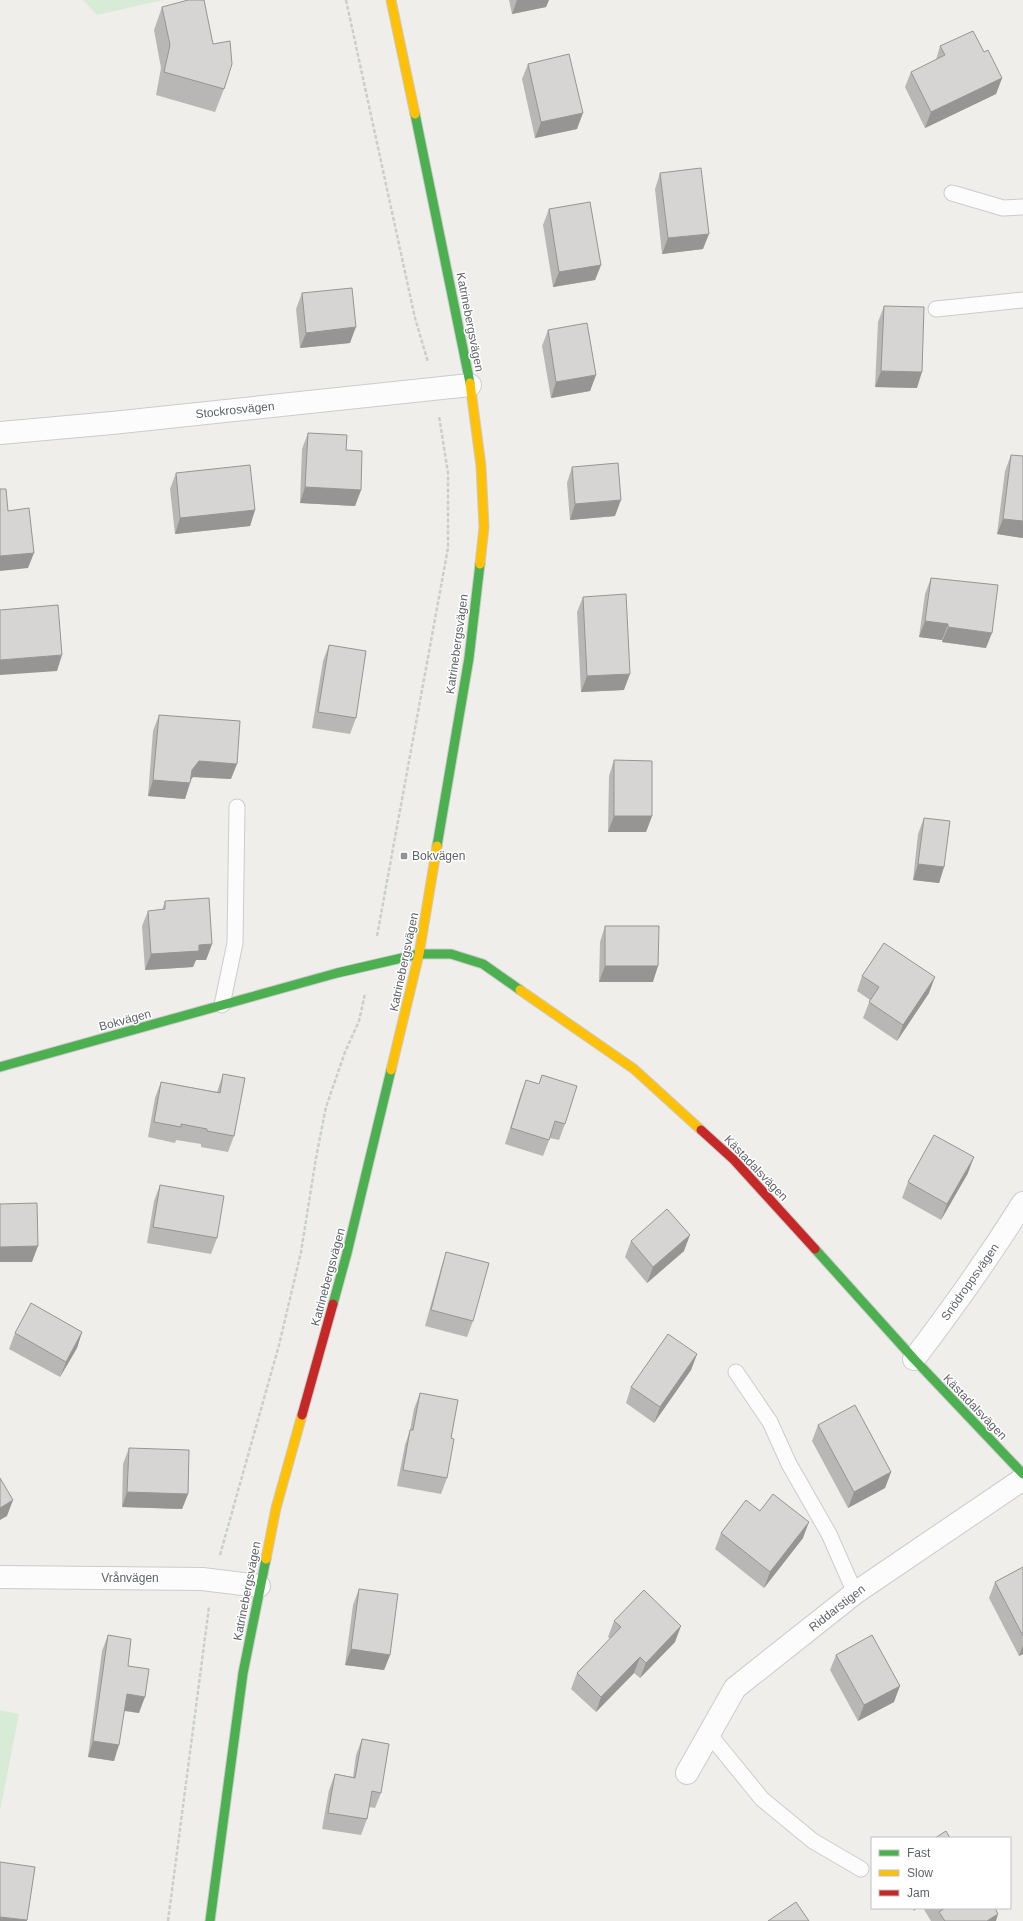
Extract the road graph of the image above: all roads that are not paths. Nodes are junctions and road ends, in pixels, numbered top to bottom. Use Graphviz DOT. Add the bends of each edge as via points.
graph roads {
  1 [pos="391,0"];
  2 [pos="952,193"];
  3 [pos="1023,207"];
  4 [pos="1023,300"];
  5 [pos="936,309"];
  6 [pos="470,385"];
  7 [pos="0,433"];
  8 [pos="237,807"];
  9 [pos="419,954"];
  10 [pos="222,1005"];
  11 [pos="0,1067"];
  12 [pos="1023,1203"];
  13 [pos="914,1359"];
  14 [pos="736,1372"];
  15 [pos="1023,1474"];
  16 [pos="1023,1479"];
  17 [pos="0,1577"];
  18 [pos="259,1586"];
  19 [pos="855,1593"];
  20 [pos="709,1734"];
  21 [pos="687,1773"];
  22 [pos="861,1869"];
  23 [pos="210,1921"];
  1 -- 6 [label="street, Katrinebergsvägen"];
  2 -- 3 [label="lane" via="1003,208"];
  4 -- 5 [label="lane"];
  6 -- 7 [label="street, Stockrosvägen"];
  6 -- 9 [label="street, Katrinebergsvägen" via="481,466 484,527 469,658"];
  8 -- 10 [label="lane" via="235,943"];
  9 -- 10 [label="street, Bokvägen" via="337,973"];
  9 -- 13 [label="street, Kästadalsvägen" via="451,954 483,964 634,1069 734,1160"];
  9 -- 18 [label="street, Katrinebergsvägen" via="347,1253 276,1508"];
  10 -- 11 [label="street, Bokvägen"];
  12 -- 13 [label="street, Snödroppsvägen" via="980,1269"];
  13 -- 15 [label="street, Kästadalsvägen"];
  14 -- 19 [label="lane" via="770,1422 788,1464 829,1534"];
  16 -- 19 [label="street, Riddarstigen"];
  17 -- 18 [label="street, Vrånvägen" via="202,1579"];
  18 -- 23 [label="street, Katrinebergsvägen" via="242,1681"];
  19 -- 20 [label="street, Riddarstigen" via="735,1688"];
  20 -- 21 [label="street, Riddarstigen"];
  20 -- 22 [label="lane" via="762,1799 813,1841"];
}
